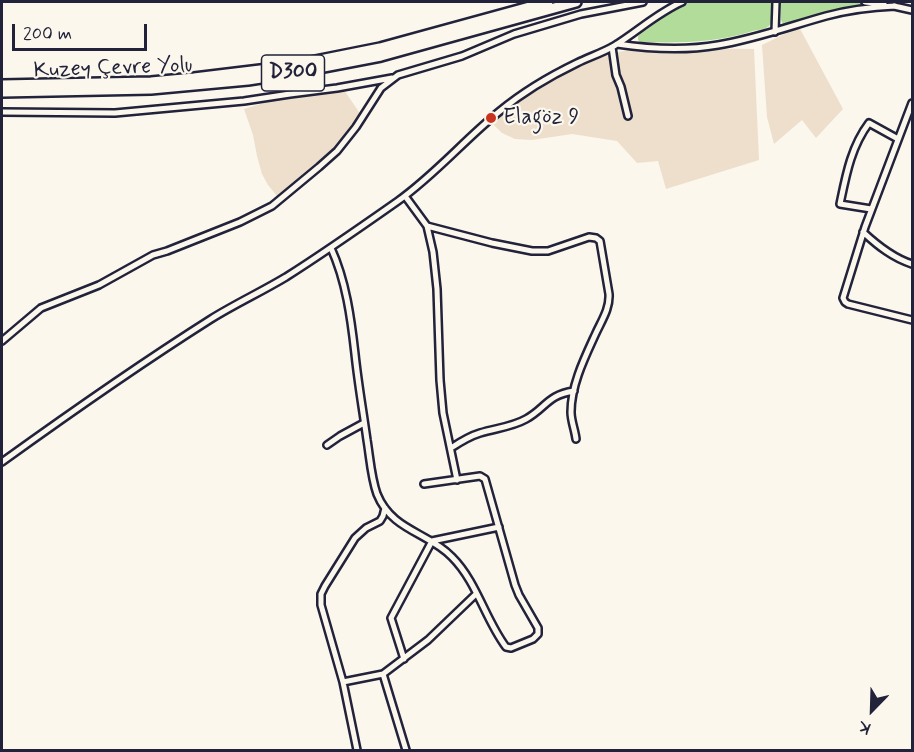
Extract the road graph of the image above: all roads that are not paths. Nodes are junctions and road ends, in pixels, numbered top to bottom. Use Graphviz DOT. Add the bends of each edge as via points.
graph roads {
  1 [pos="548,2"];
  2 [pos="576,2"];
  3 [pos="643,2"];
  4 [pos="682,2"];
  5 [pos="776,2"];
  6 [pos="865,2"];
  7 [pos="894,6"];
  8 [pos="912,10"];
  9 [pos="775,32"];
  10 [pos="614,46"];
  11 [pos="393,77"];
  12 [pos="2,85"];
  13 [pos="2,92"];
  14 [pos="912,106"];
  15 [pos="2,112"];
  16 [pos="628,116"];
  17 [pos="898,139"];
  18 [pos="405,196"];
  19 [pos="871,209"];
  20 [pos="428,226"];
  21 [pos="863,232"];
  22 [pos="331,248"];
  23 [pos="912,264"];
  24 [pos="912,320"];
  25 [pos="2,341"];
  26 [pos="574,391"];
  27 [pos="364,423"];
  28 [pos="576,439"];
  29 [pos="327,445"];
  30 [pos="451,448"];
  31 [pos="2,462"];
  32 [pos="456,480"];
  33 [pos="424,484"];
  34 [pos="385,508"];
  35 [pos="499,527"];
  36 [pos="432,541"];
  37 [pos="476,594"];
  38 [pos="404,659"];
  39 [pos="383,674"];
  40 [pos="343,682"];
  41 [pos="357,750"];
  42 [pos="406,750"];
  1 -- 12 [label="highway, Kuzey Çevre Yolu / D300" via="380,48 285,67 151,82"];
  2 -- 13 [label="highway, Kuzey Çevre Yolu / D300" via="381,56 287,74 151,89"];
  3 -- 11 [label="street" via="581,14 514,34 462,56"];
  4 -- 10 [label="street"];
  5 -- 9 [label="street"];
  6 -- 7 [label="street"];
  7 -- 8 [label="street"];
  7 -- 9 [label="street" via="835,14"];
  9 -- 10 [label="street" via="689,48"];
  10 -- 16 [label="street" via="616,75"];
  10 -- 18 [label="street" via="554,75 509,103"];
  11 -- 15 [label="street" via="244,101 115,113"];
  11 -- 25 [label="street" via="377,93 337,151 272,206 153,255 108,280 41,308"];
  14 -- 17 [label="street"];
  17 -- 19 [label="street"];
  17 -- 19 [label="street" via="869,123 850,159 840,204"];
  18 -- 20 [label="street"];
  18 -- 22 [label="street"];
  19 -- 21 [label="street"];
  20 -- 26 [label="street" via="532,251 589,237 600,241 609,302"];
  20 -- 30 [label="street" via="437,289 443,413"];
  21 -- 23 [label="street" via="887,252"];
  21 -- 24 [label="street" via="844,301"];
  22 -- 27 [label="street" via="352,320"];
  22 -- 31 [label="street" via="214,317"];
  26 -- 28 [label="street" via="571,412"];
  26 -- 30 [label="street" via="555,396 523,421 475,435"];
  27 -- 29 [label="street"];
  27 -- 34 [label="street" via="374,482"];
  30 -- 32 [label="street"];
  32 -- 33 [label="street"];
  32 -- 35 [label="street" via="480,476 485,479"];
  34 -- 36 [label="street" via="402,525"];
  34 -- 40 [label="street" via="380,521 355,538 321,594"];
  35 -- 36 [label="street"];
  35 -- 37 [label="street" via="519,595 538,628 536,636 506,647"];
  36 -- 37 [label="street" via="456,561"];
  36 -- 38 [label="street" via="391,618"];
  37 -- 38 [label="street"];
  38 -- 39 [label="street"];
  39 -- 40 [label="street"];
  39 -- 42 [label="street"];
  40 -- 41 [label="street"];
}
